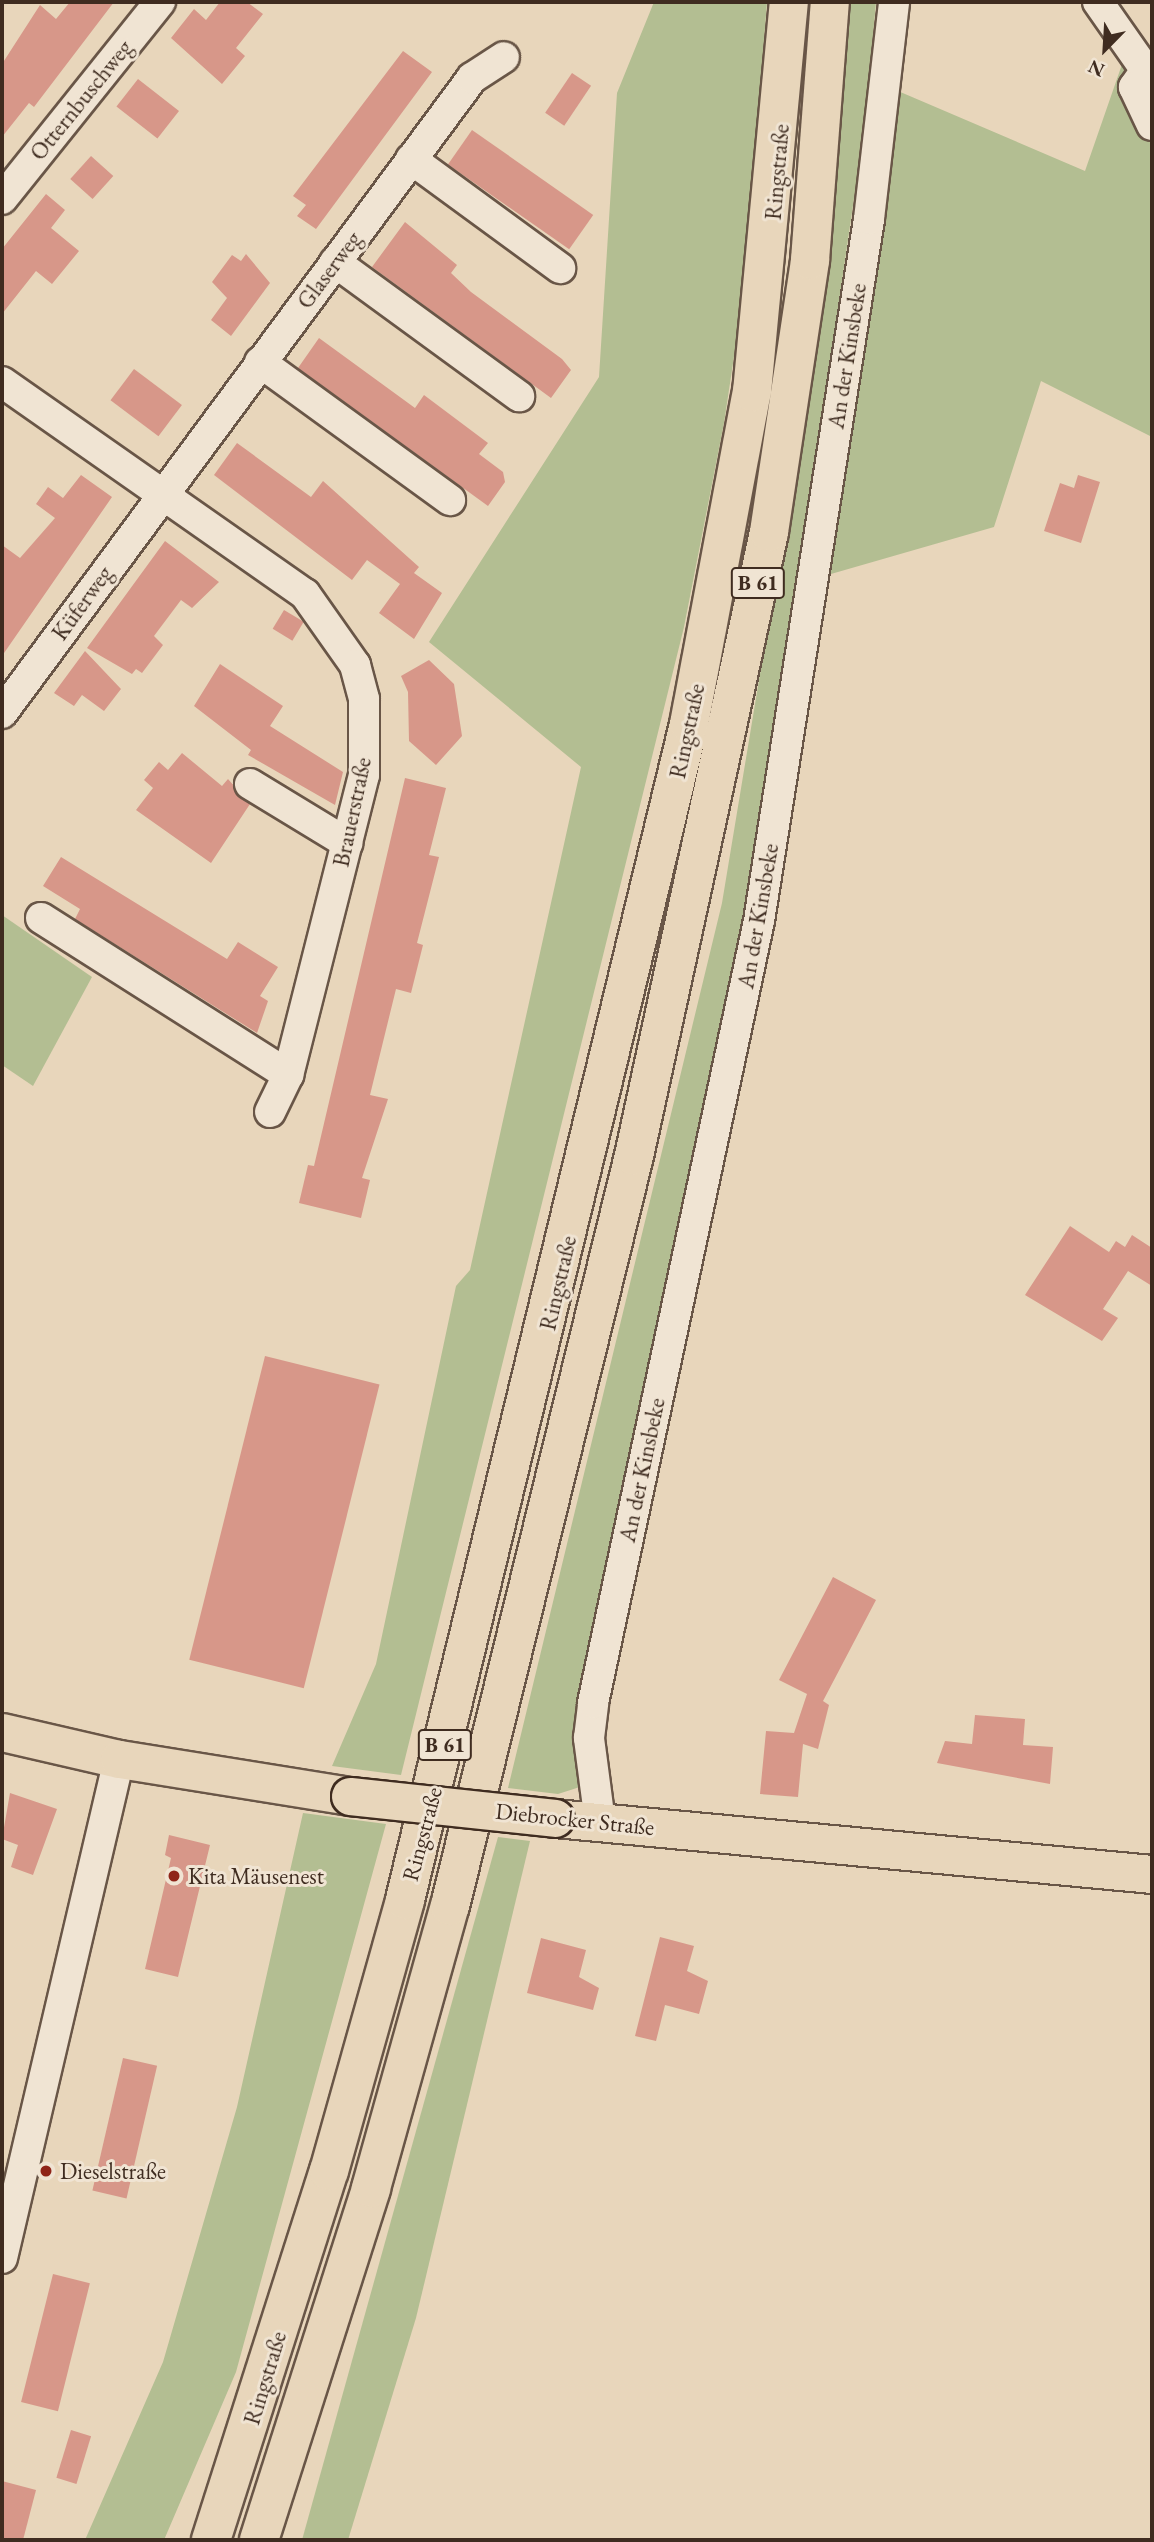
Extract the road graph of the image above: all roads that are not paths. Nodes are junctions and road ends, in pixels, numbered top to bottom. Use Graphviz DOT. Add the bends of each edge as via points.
graph roads {
  1 [pos="160,2"];
  2 [pos="789,2"];
  3 [pos="830,2"];
  4 [pos="894,2"];
  5 [pos="1098,2"];
  6 [pos="504,57"];
  7 [pos="1149,75"];
  8 [pos="1152,125"];
  9 [pos="411,159"];
  10 [pos="2,199"];
  11 [pos="335,262"];
  12 [pos="560,268"];
  13 [pos="260,362"];
  14 [pos="2,382"];
  15 [pos="519,396"];
  16 [pos="163,493"];
  17 [pos="450,500"];
  18 [pos="2,713"];
  19 [pos="250,784"];
  20 [pos="347,843"];
  21 [pos="41,918"];
  22 [pos="288,1075"];
  23 [pos="270,1112"];
  24 [pos="2,1732"];
  25 [pos="119,1759"];
  26 [pos="600,1822"];
  27 [pos="1152,1874"];
  28 [pos="2,2258"];
  29 [pos="211,2540"];
  30 [pos="259,2540"];
  1 -- 10 [label="street, Otternbuschweg"];
  2 -- 29 [label="highway, Ringstraße / B 61" via="752,392 683,750 405,1900 329,2171"];
  3 -- 30 [label="highway, Ringstraße / B 61" via="810,260 769,532 634,1156 450,1906 371,2188"];
  4 -- 26 [label="street, An der Kinsbeke" via="869,219 759,920 593,1703 589,1738"];
  5 -- 7 [label="street"];
  6 -- 9 [label="street, Glaserweg" via="472,78"];
  7 -- 8 [label="street" via="1133,87"];
  9 -- 11 [label="street, Glaserweg"];
  9 -- 12 [label="street"];
  11 -- 13 [label="street, Glaserweg"];
  11 -- 15 [label="street"];
  13 -- 16 [label="street, Glaserweg"];
  13 -- 17 [label="street"];
  14 -- 16 [label="street, Brauerstraße"];
  16 -- 18 [label="street, Küferweg"];
  16 -- 20 [label="street, Brauerstraße" via="305,594 355,665 367,738"];
  19 -- 20 [label="street"];
  20 -- 22 [label="street, Brauerstraße"];
  21 -- 22 [label="street"];
  22 -- 23 [label="street, Brauerstraße"];
  24 -- 25 [label="main road, Diebrocker Straße"];
  25 -- 26 [label="main road, Diebrocker Straße, bridge" via="349,1796"];
  25 -- 28 [label="street"];
  26 -- 27 [label="main road, Diebrocker Straße"];
}
